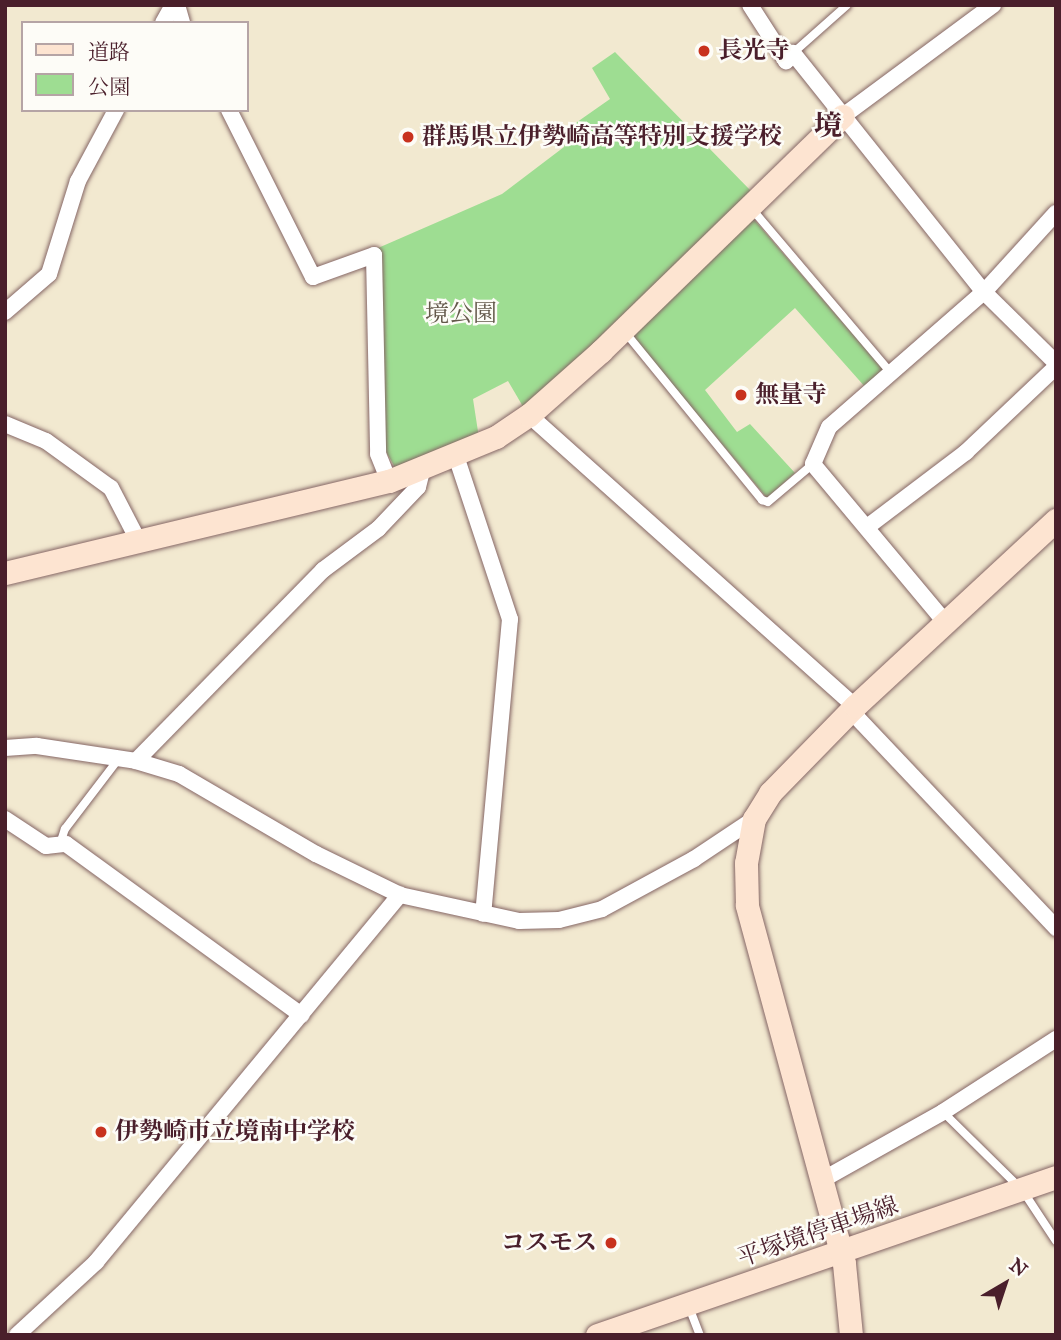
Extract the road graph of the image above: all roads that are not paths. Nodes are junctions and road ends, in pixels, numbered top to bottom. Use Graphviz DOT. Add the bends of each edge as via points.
graph roads {
  1 [pos="175,5"];
  2 [pos="750,5"];
  3 [pos="847,5"];
  4 [pos="993,5"];
  5 [pos="164,21"];
  6 [pos="182,21"];
  7 [pos="793,53"];
  8 [pos="115,112"];
  9 [pos="230,112"];
  10 [pos="843,116"];
  11 [pos="750,207"];
  12 [pos="1056,213"];
  13 [pos="984,292"];
  14 [pos="5,312"];
  15 [pos="623,330"];
  16 [pos="1056,365"];
  17 [pos="891,373"];
  18 [pos="529,415"];
  19 [pos="5,425"];
  20 [pos="456,456"];
  21 [pos="813,464"];
  22 [pos="422,471"];
  23 [pos="389,481"];
  24 [pos="1056,520"];
  25 [pos="867,527"];
  26 [pos="138,540"];
  27 [pos="5,573"];
  28 [pos="945,622"];
  29 [pos="853,708"];
  30 [pos="5,748"];
  31 [pos="117,761"];
  32 [pos="136,761"];
  33 [pos="5,819"];
  34 [pos="754,819"];
  35 [pos="60,845"];
  36 [pos="400,895"];
  37 [pos="483,914"];
  38 [pos="1056,928"];
  39 [pos="301,1016"];
  40 [pos="1056,1039"];
  41 [pos="943,1112"];
  42 [pos="1056,1177"];
  43 [pos="822,1180"];
  44 [pos="1021,1189"];
  45 [pos="1056,1241"];
  46 [pos="841,1252"];
  47 [pos="687,1304"];
  48 [pos="17,1335"];
  49 [pos="597,1335"];
  50 [pos="700,1335"];
  51 [pos="850,1335"];
  1 -- 5 [label="street"];
  1 -- 6 [label="street"];
  2 -- 7 [label="street" via="786,61"];
  3 -- 7 [label="lane"];
  4 -- 10 [label="street"];
  7 -- 10 [label="street"];
  8 -- 14 [label="street" via="78,181 49,274"];
  9 -- 23 [label="street" via="313,277 374,255 378,454"];
  10 -- 11 [label="street"];
  10 -- 13 [label="street"];
  11 -- 15 [label="street"];
  11 -- 17 [label="lane"];
  12 -- 13 [label="street"];
  13 -- 16 [label="street"];
  13 -- 17 [label="street"];
  15 -- 18 [label="street"];
  15 -- 21 [label="lane" via="762,500 768,502"];
  16 -- 25 [label="street" via="966,452"];
  17 -- 21 [label="street" via="829,427"];
  18 -- 20 [label="street"];
  18 -- 29 [label="street"];
  19 -- 26 [label="street" via="46,441 111,488"];
  20 -- 22 [label="street"];
  20 -- 37 [label="street" via="510,619"];
  21 -- 25 [label="street"];
  22 -- 23 [label="street"];
  22 -- 32 [label="street" via="418,487 378,529 323,570"];
  23 -- 26 [label="street"];
  24 -- 28 [label="street"];
  25 -- 28 [label="street"];
  26 -- 27 [label="street"];
  28 -- 29 [label="street"];
  29 -- 34 [label="street" via="770,793"];
  29 -- 38 [label="street"];
  30 -- 31 [label="street" via="37,746"];
  31 -- 32 [label="street"];
  31 -- 35 [label="lane" via="65,829"];
  32 -- 36 [label="street" via="179,774 316,854"];
  33 -- 35 [label="street" via="46,846"];
  34 -- 37 [label="street" via="694,859 602,909 532,921"];
  34 -- 43 [label="street" via="746,863 747,905"];
  35 -- 39 [label="street" via="66,844"];
  36 -- 37 [label="street"];
  36 -- 39 [label="street"];
  39 -- 48 [label="street" via="96,1262"];
  40 -- 41 [label="street"];
  41 -- 43 [label="street"];
  41 -- 44 [label="lane"];
  42 -- 44 [label="street, 平塚境停車場線"];
  43 -- 46 [label="street"];
  44 -- 45 [label="lane"];
  44 -- 46 [label="street, 平塚境停車場線"];
  46 -- 47 [label="street, 平塚境停車場線"];
  46 -- 51 [label="street"];
  47 -- 49 [label="street, 平塚境停車場線"];
  47 -- 50 [label="lane"];
}
